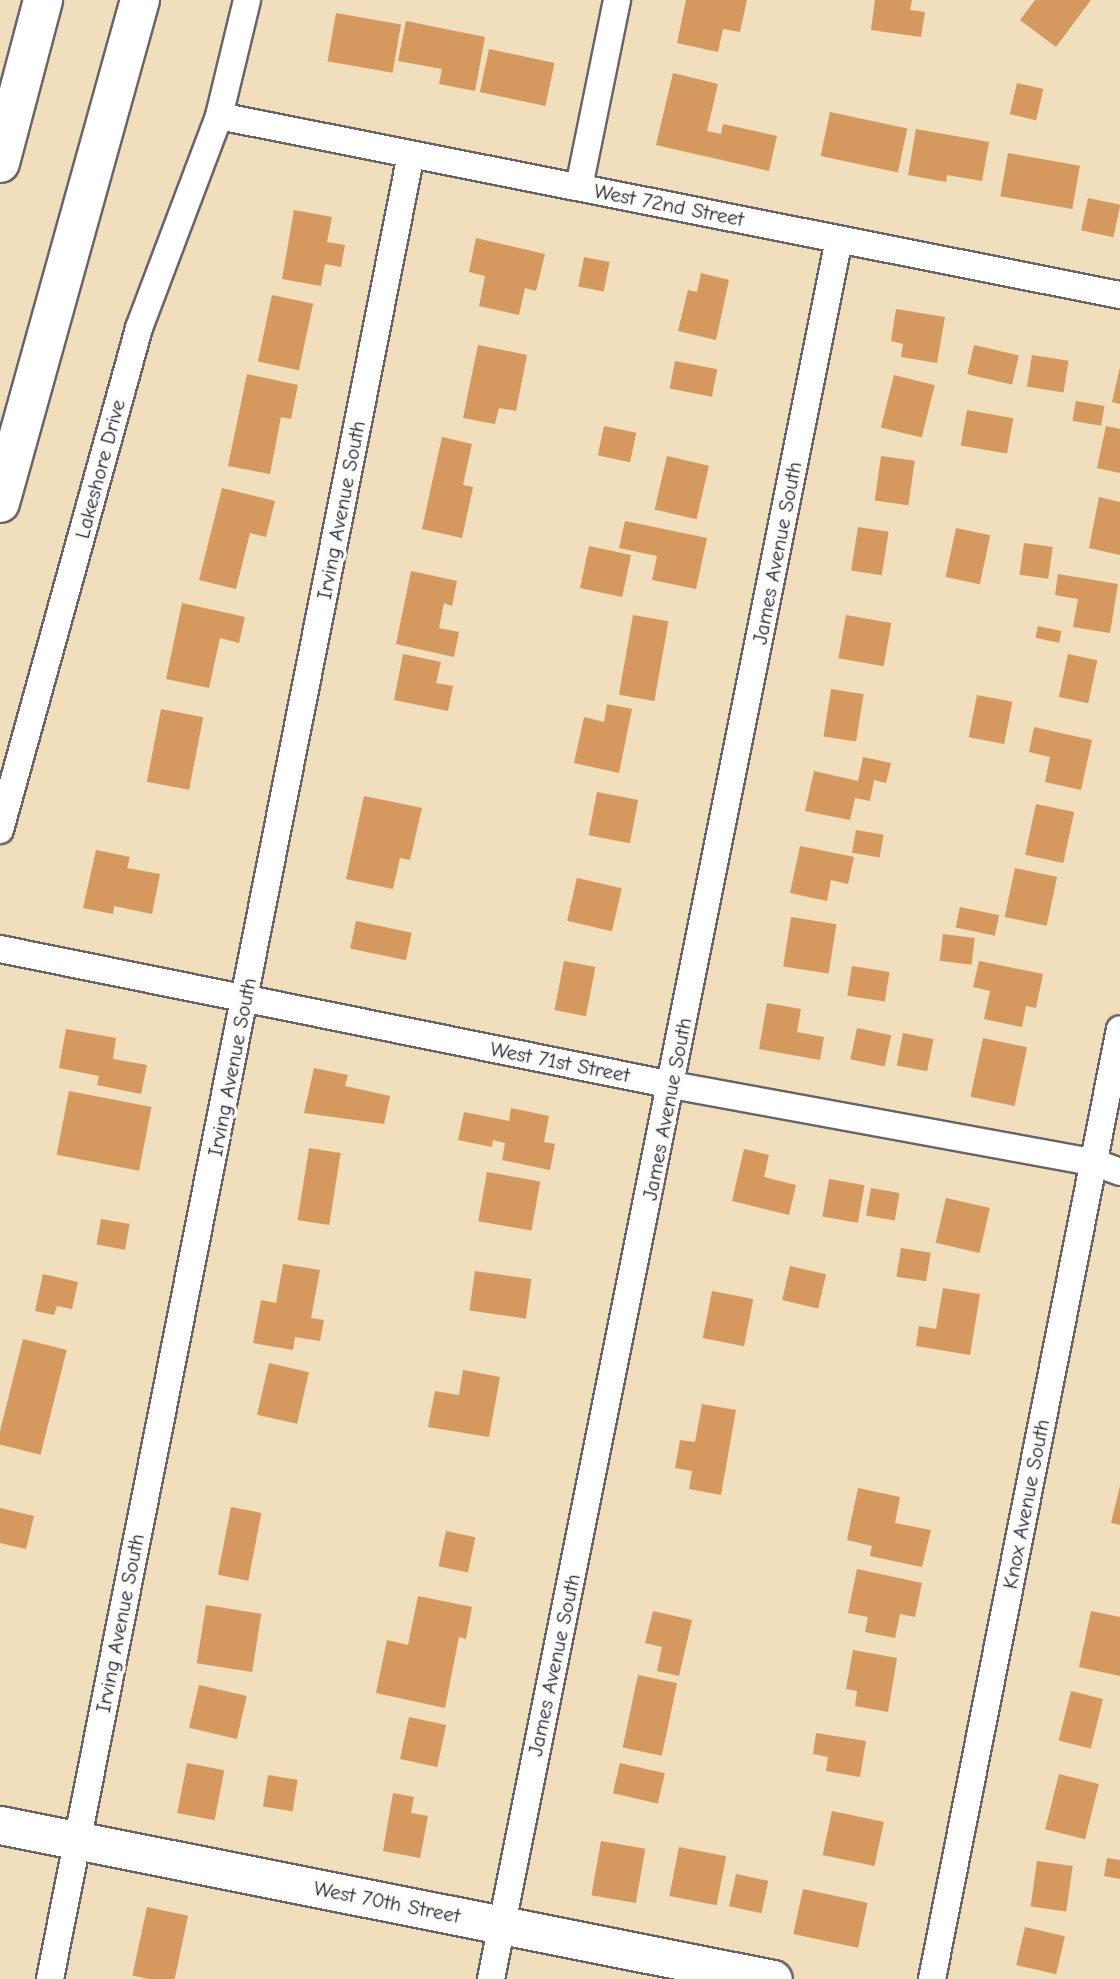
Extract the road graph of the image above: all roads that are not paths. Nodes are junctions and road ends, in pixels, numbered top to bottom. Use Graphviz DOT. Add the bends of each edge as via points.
graph roads {
  1 [pos="43,0"];
  2 [pos="140,0"];
  3 [pos="247,0"];
  4 [pos="617,0"];
  5 [pos="219,116"];
  6 [pos="411,154"];
  7 [pos="0,163"];
  8 [pos="579,187"];
  9 [pos="839,239"];
  10 [pos="1120,295"];
  11 [pos="0,503"];
  12 [pos="0,830"];
  13 [pos="0,949"];
  14 [pos="245,999"];
  15 [pos="1120,1029"];
  16 [pos="672,1085"];
  17 [pos="1093,1162"];
  18 [pos="1120,1172"];
  19 [pos="0,1825"];
  20 [pos="76,1840"];
  21 [pos="501,1925"];
  22 [pos="50,1979"];
  23 [pos="491,1979"];
  24 [pos="773,1979"];
  25 [pos="932,1979"];
  1 -- 7 [label="highway"];
  2 -- 11 [label="highway"];
  3 -- 5 [label="street, Lakeshore Drive"];
  4 -- 8 [label="street"];
  5 -- 6 [label="street, West 72nd Street"];
  5 -- 12 [label="street, Lakeshore Drive" via="139,328"];
  6 -- 8 [label="street, West 72nd Street"];
  6 -- 14 [label="street, Irving Avenue South"];
  8 -- 9 [label="street, West 72nd Street"];
  9 -- 10 [label="street, West 72nd Street"];
  9 -- 16 [label="street, James Avenue South"];
  13 -- 14 [label="street, West 71st Street"];
  14 -- 16 [label="street, West 71st Street"];
  14 -- 20 [label="street, Irving Avenue South"];
  15 -- 17 [label="street, Knox Avenue South"];
  16 -- 17 [label="street, West 71st Street"];
  16 -- 21 [label="street, James Avenue South"];
  17 -- 18 [label="street, West 71st Street"];
  17 -- 25 [label="street, Knox Avenue South"];
  19 -- 20 [label="street, West 70th Street"];
  20 -- 21 [label="street, West 70th Street"];
  20 -- 22 [label="street, Irving Avenue South"];
  21 -- 23 [label="street, James Avenue South"];
  21 -- 24 [label="street, West 70th Street"];
}
